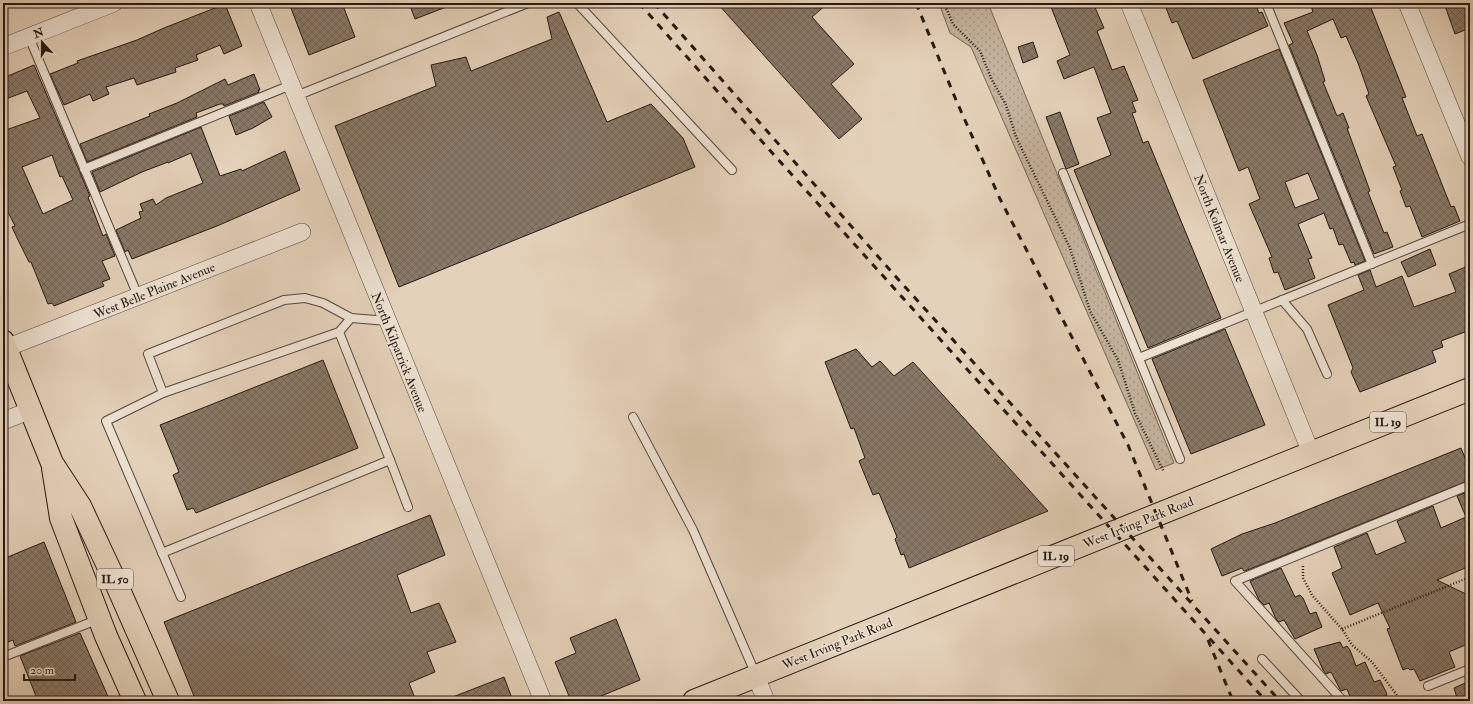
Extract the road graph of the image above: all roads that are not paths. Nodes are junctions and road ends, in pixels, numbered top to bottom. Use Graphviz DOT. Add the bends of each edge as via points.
graph roads {
  1 [pos="114,3"];
  2 [pos="258,3"];
  3 [pos="528,3"];
  4 [pos="577,3"];
  5 [pos="1129,3"];
  6 [pos="1266,3"];
  7 [pos="1407,3"];
  8 [pos="29,37"];
  9 [pos="3,47"];
  10 [pos="293,90"];
  11 [pos="1470,157"];
  12 [pos="84,169"];
  13 [pos="732,170"];
  14 [pos="1063,173"];
  15 [pos="1470,224"];
  16 [pos="302,232"];
  17 [pos="1372,264"];
  18 [pos="138,296"];
  19 [pos="1282,300"];
  20 [pos="1254,312"];
  21 [pos="351,318"];
  22 [pos="388,321"];
  23 [pos="339,332"];
  24 [pos="6,354"];
  25 [pos="1139,358"];
  26 [pos="1327,374"];
  27 [pos="163,393"];
  28 [pos="1468,394"];
  29 [pos="31,410"];
  30 [pos="633,417"];
  31 [pos="3,421"];
  32 [pos="1311,453"];
  33 [pos="1180,459"];
  34 [pos="390,460"];
  35 [pos="52,463"];
  36 [pos="1470,485"];
  37 [pos="408,507"];
  38 [pos="162,553"];
  39 [pos="182,597"];
  40 [pos="100,618"];
  41 [pos="3,657"];
  42 [pos="1262,659"];
  43 [pos="1470,669"];
  44 [pos="756,676"];
  45 [pos="1428,686"];
  46 [pos="135,701"];
  47 [pos="168,701"];
  48 [pos="543,701"];
  49 [pos="694,701"];
  50 [pos="766,701"];
  51 [pos="1301,701"];
  52 [pos="1343,701"];
  1 -- 8 [label="street"];
  2 -- 10 [label="street, North Kilpatrick Avenue"];
  3 -- 10 [label="lane"];
  4 -- 13 [label="lane"];
  5 -- 20 [label="street, North Kolmar Avenue"];
  6 -- 17 [label="lane"];
  7 -- 11 [label="street"];
  8 -- 9 [label="street"];
  8 -- 12 [label="lane"];
  10 -- 12 [label="lane"];
  10 -- 22 [label="street, North Kilpatrick Avenue"];
  12 -- 18 [label="lane"];
  14 -- 25 [label="lane"];
  15 -- 17 [label="lane"];
  16 -- 18 [label="street, West Belle Plaine Avenue"];
  17 -- 19 [label="lane"];
  18 -- 24 [label="street, West Belle Plaine Avenue"];
  19 -- 20 [label="lane"];
  19 -- 26 [label="lane" via="1307,329"];
  20 -- 25 [label="lane"];
  20 -- 32 [label="street, North Kolmar Avenue"];
  21 -- 22 [label="lane"];
  21 -- 23 [label="lane"];
  21 -- 27 [label="lane" via="323,303 305,298 284,300 148,354"];
  22 -- 48 [label="street, North Kilpatrick Avenue"];
  23 -- 27 [label="lane"];
  23 -- 34 [label="lane"];
  24 -- 29 [label="main road, IL 50"];
  25 -- 33 [label="lane"];
  27 -- 38 [label="lane" via="106,421"];
  28 -- 32 [label="main road, West Irving Park Road / IL 19"];
  29 -- 31 [label="street"];
  29 -- 35 [label="main road, IL 50"];
  30 -- 44 [label="lane" via="693,530"];
  32 -- 44 [label="main road, West Irving Park Road / IL 19"];
  34 -- 37 [label="lane"];
  34 -- 38 [label="lane"];
  35 -- 40 [label="main road" via="61,518"];
  35 -- 47 [label="main road, IL 50" via="80,506"];
  36 -- 52 [label="lane" via="1235,581"];
  38 -- 39 [label="lane"];
  40 -- 41 [label="lane"];
  40 -- 46 [label="main road"];
  42 -- 51 [label="lane"];
  43 -- 45 [label="lane"];
  44 -- 49 [label="main road, West Irving Park Road / IL 19"];
  44 -- 50 [label="street"];
}
